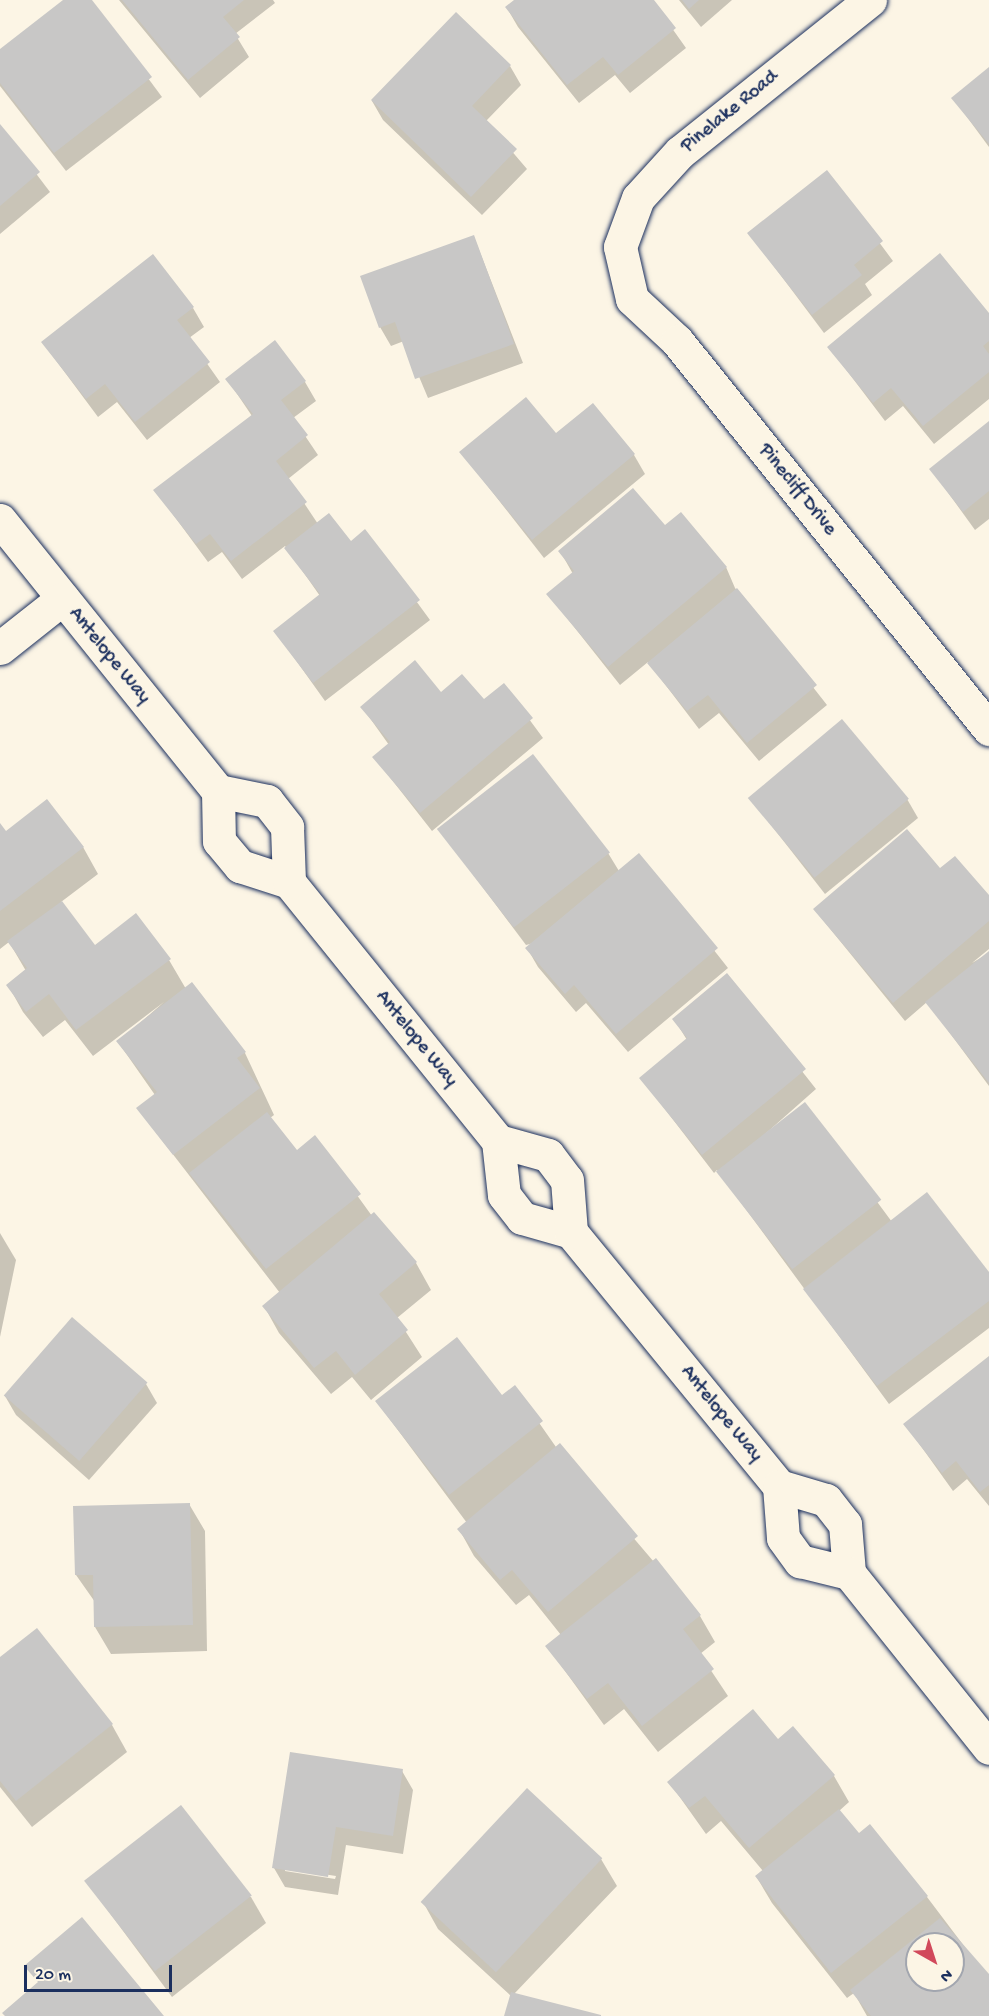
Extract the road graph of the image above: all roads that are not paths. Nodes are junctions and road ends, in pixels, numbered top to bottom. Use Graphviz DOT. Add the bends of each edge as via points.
graph roads {
  1 [pos="870,0"];
  2 [pos="620,247"];
  3 [pos="0,520"];
  4 [pos="63,598"];
  5 [pos="0,648"];
  6 [pos="989,729"];
  7 [pos="218,791"];
  8 [pos="289,882"];
  9 [pos="498,1141"];
  10 [pos="571,1232"];
  11 [pos="779,1486"];
  12 [pos="849,1573"];
  13 [pos="989,1748"];
  1 -- 2 [label="street, Pinelake Road" via="680,152 638,198"];
  2 -- 6 [label="street, Pinecliff Drive" via="632,299 677,341"];
  3 -- 4 [label="street, Antelope Way"];
  4 -- 5 [label="street"];
  4 -- 7 [label="street, Antelope Way"];
  7 -- 8 [label="street" via="219,841 240,866"];
  7 -- 8 [label="street" via="267,801 287,827"];
  8 -- 9 [label="street, Antelope Way"];
  9 -- 10 [label="street" via="504,1195 522,1218"];
  9 -- 10 [label="street" via="548,1155 567,1180"];
  10 -- 11 [label="street, Antelope Way"];
  11 -- 12 [label="street" via="826,1500 845,1524"];
  11 -- 12 [label="street" via="783,1538 800,1561"];
  12 -- 13 [label="street"];
}
